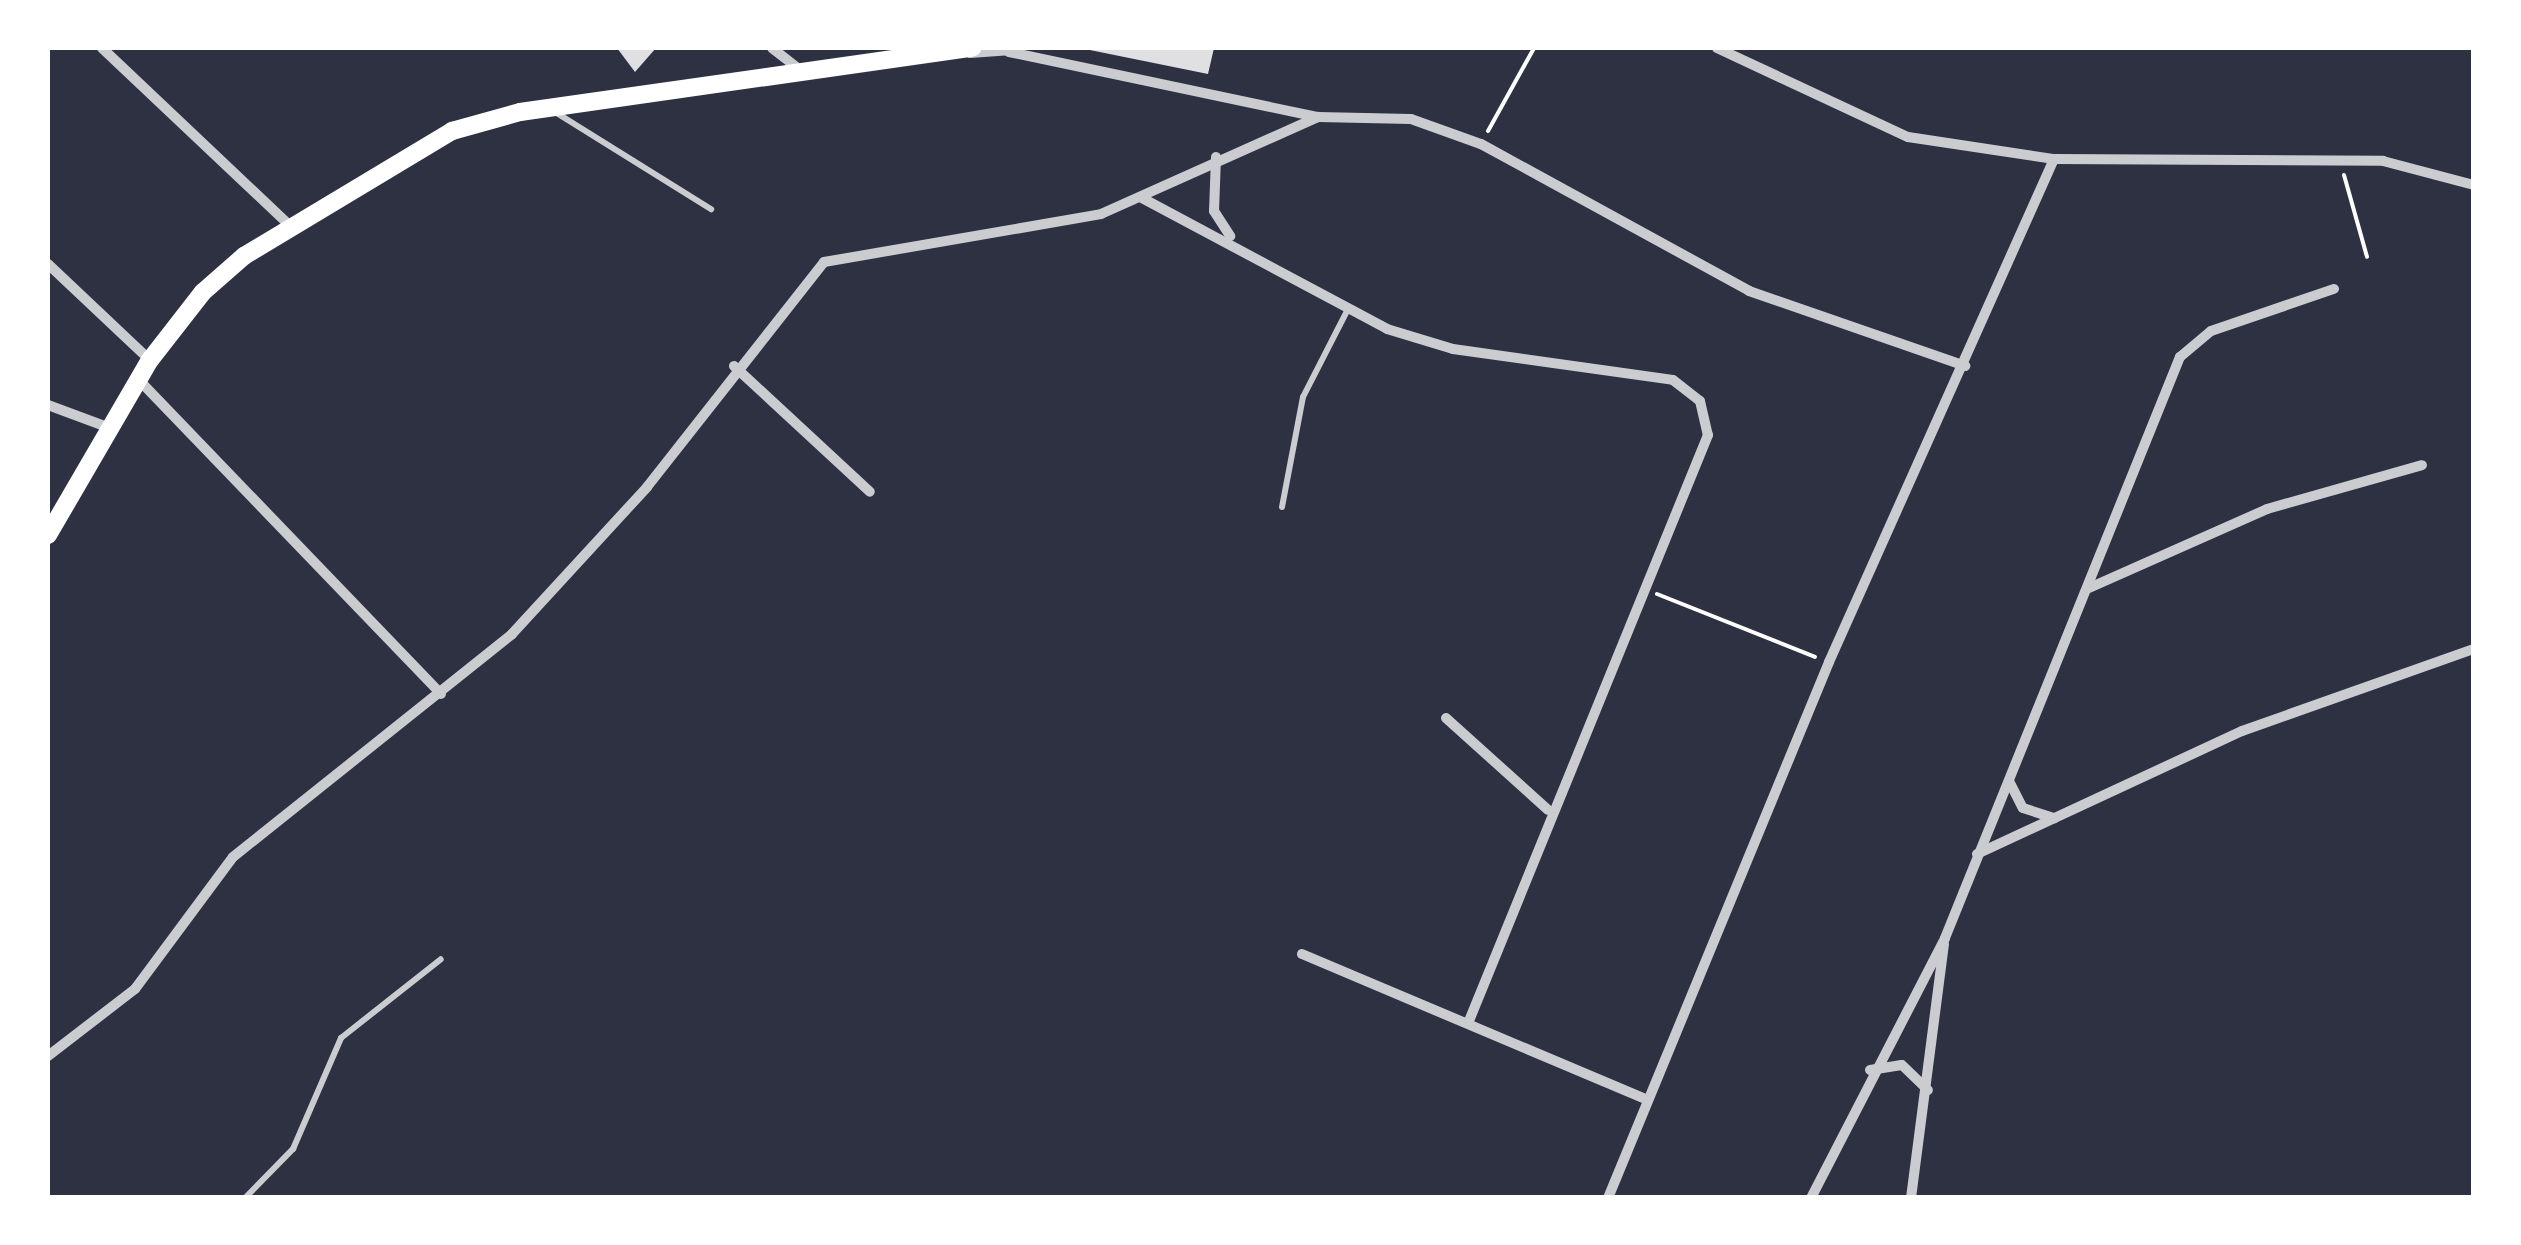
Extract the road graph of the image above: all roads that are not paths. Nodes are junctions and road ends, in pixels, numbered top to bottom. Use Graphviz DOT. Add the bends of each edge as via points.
graph roads {
  1 [pos="102,48"];
  2 [pos="772,48"];
  3 [pos="1717,48"];
  4 [pos="943,50"];
  5 [pos="969,50"];
  6 [pos="1013,50"];
  7 [pos="911,53"];
  8 [pos="800,70"];
  9 [pos="554,112"];
  10 [pos="1318,117"];
  11 [pos="1216,157"];
  12 [pos="2054,159"];
  13 [pos="2471,181"];
  14 [pos="1142,198"];
  15 [pos="711,209"];
  16 [pos="291,228"];
  17 [pos="1234,240"];
  18 [pos="48,264"];
  19 [pos="2334,289"];
  20 [pos="1348,309"];
  21 [pos="150,360"];
  22 [pos="734,366"];
  23 [pos="1965,366"];
  24 [pos="138,380"];
  25 [pos="48,406"];
  26 [pos="110,428"];
  27 [pos="2422,465"];
  28 [pos="870,492"];
  29 [pos="1282,507"];
  30 [pos="48,535"];
  31 [pos="2088,588"];
  32 [pos="2474,649"];
  33 [pos="441,694"];
  34 [pos="1446,718"];
  35 [pos="2009,782"];
  36 [pos="1548,810"];
  37 [pos="2055,818"];
  38 [pos="1976,855"];
  39 [pos="1945,938"];
  40 [pos="1302,954"];
  41 [pos="441,958"];
  42 [pos="1470,1021"];
  43 [pos="48,1056"];
  44 [pos="1870,1070"];
  45 [pos="1929,1091"];
  46 [pos="1643,1098"];
  47 [pos="1608,1197"];
  48 [pos="245,1198"];
  49 [pos="1811,1198"];
  50 [pos="1911,1198"];
  1 -- 16 [label="street"];
  2 -- 8 [label="street"];
  3 -- 12 [label="street" via="1908,137"];
  4 -- 5 [label="main road"];
  4 -- 7 [label="main road"];
  5 -- 6 [label="street"];
  6 -- 10 [label="street"];
  7 -- 8 [label="main road"];
  8 -- 9 [label="main road"];
  9 -- 15 [label="lane"];
  9 -- 16 [label="main road" via="452,132"];
  10 -- 11 [label="street"];
  10 -- 23 [label="street" via="1379,112 1481,144 1749,291"];
  11 -- 14 [label="street"];
  11 -- 17 [label="street" via="1214,212"];
  12 -- 13 [label="street" via="2338,158"];
  12 -- 23 [label="street"];
  14 -- 17 [label="street"];
  14 -- 22 [label="street" via="1058,226 824,262"];
  16 -- 21 [label="main road" via="203,292"];
  17 -- 20 [label="street"];
  18 -- 21 [label="street"];
  19 -- 31 [label="street" via="2192,343"];
  20 -- 29 [label="lane" via="1303,397"];
  20 -- 36 [label="street" via="1454,349 1672,380 1700,401 1708,435"];
  21 -- 24 [label="main road"];
  22 -- 28 [label="street"];
  22 -- 33 [label="street" via="585,558"];
  23 -- 46 [label="street" via="1829,662"];
  24 -- 26 [label="main road"];
  24 -- 33 [label="street"];
  25 -- 26 [label="street"];
  26 -- 30 [label="main road"];
  27 -- 31 [label="street" via="2267,509"];
  31 -- 35 [label="street"];
  32 -- 37 [label="street" via="2242,731"];
  33 -- 43 [label="street" via="233,857 136,989"];
  34 -- 36 [label="street"];
  35 -- 37 [label="street" via="2023,808"];
  35 -- 38 [label="street"];
  36 -- 42 [label="street"];
  37 -- 38 [label="street"];
  38 -- 39 [label="street"];
  39 -- 44 [label="street"];
  39 -- 45 [label="street"];
  40 -- 42 [label="street"];
  41 -- 48 [label="lane" via="341,1038 293,1149"];
  42 -- 46 [label="street"];
  44 -- 45 [label="street" via="1912,1068"];
  44 -- 49 [label="street"];
  45 -- 50 [label="street"];
  46 -- 47 [label="street"];
}
